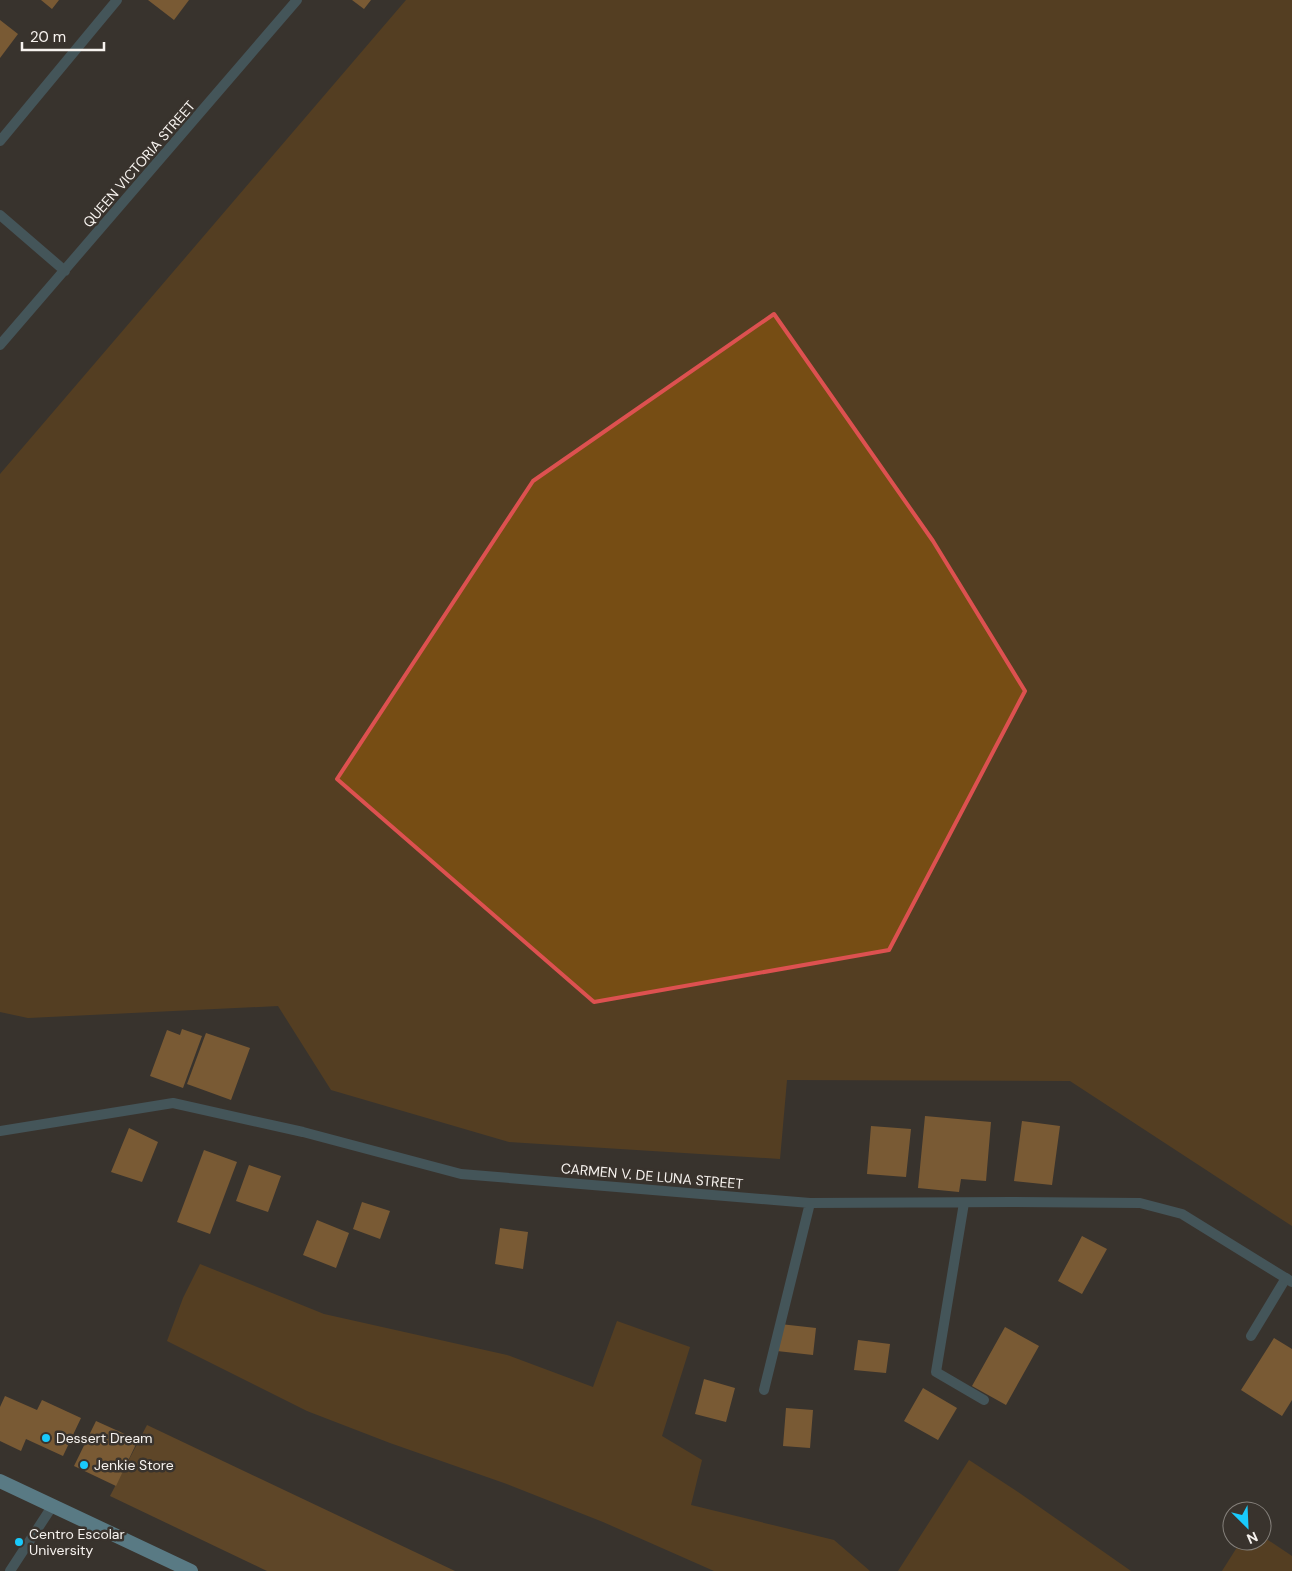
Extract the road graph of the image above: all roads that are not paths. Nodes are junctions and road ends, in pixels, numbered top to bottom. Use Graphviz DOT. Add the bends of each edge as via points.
graph roads {
  1 [pos="117,0"];
  2 [pos="297,0"];
  3 [pos="0,141"];
  4 [pos="0,215"];
  5 [pos="65,271"];
  6 [pos="0,344"];
  7 [pos="0,1131"];
  8 [pos="964,1203"];
  9 [pos="810,1204"];
  10 [pos="1289,1280"];
  11 [pos="1251,1336"];
  12 [pos="764,1390"];
  13 [pos="984,1400"];
  14 [pos="0,1481"];
  15 [pos="53,1505"];
  16 [pos="10,1571"];
  17 [pos="191,1571"];
  1 -- 3 [label="street"];
  2 -- 5 [label="street, QUEEN VICTORIA STREET"];
  4 -- 5 [label="street"];
  5 -- 6 [label="street, QUEEN VICTORIA STREET"];
  7 -- 9 [label="street, CARMEN V. DE LUNA STREET" via="173,1103 304,1132 461,1174"];
  8 -- 9 [label="street, CARMEN V. DE LUNA STREET"];
  8 -- 10 [label="street, CARMEN V. DE LUNA STREET" via="1140,1203 1182,1214"];
  8 -- 13 [label="street" via="936,1372"];
  9 -- 12 [label="street"];
  10 -- 11 [label="street"];
  14 -- 15 [label="highway"];
  15 -- 16 [label="street"];
  15 -- 17 [label="highway"];
}
